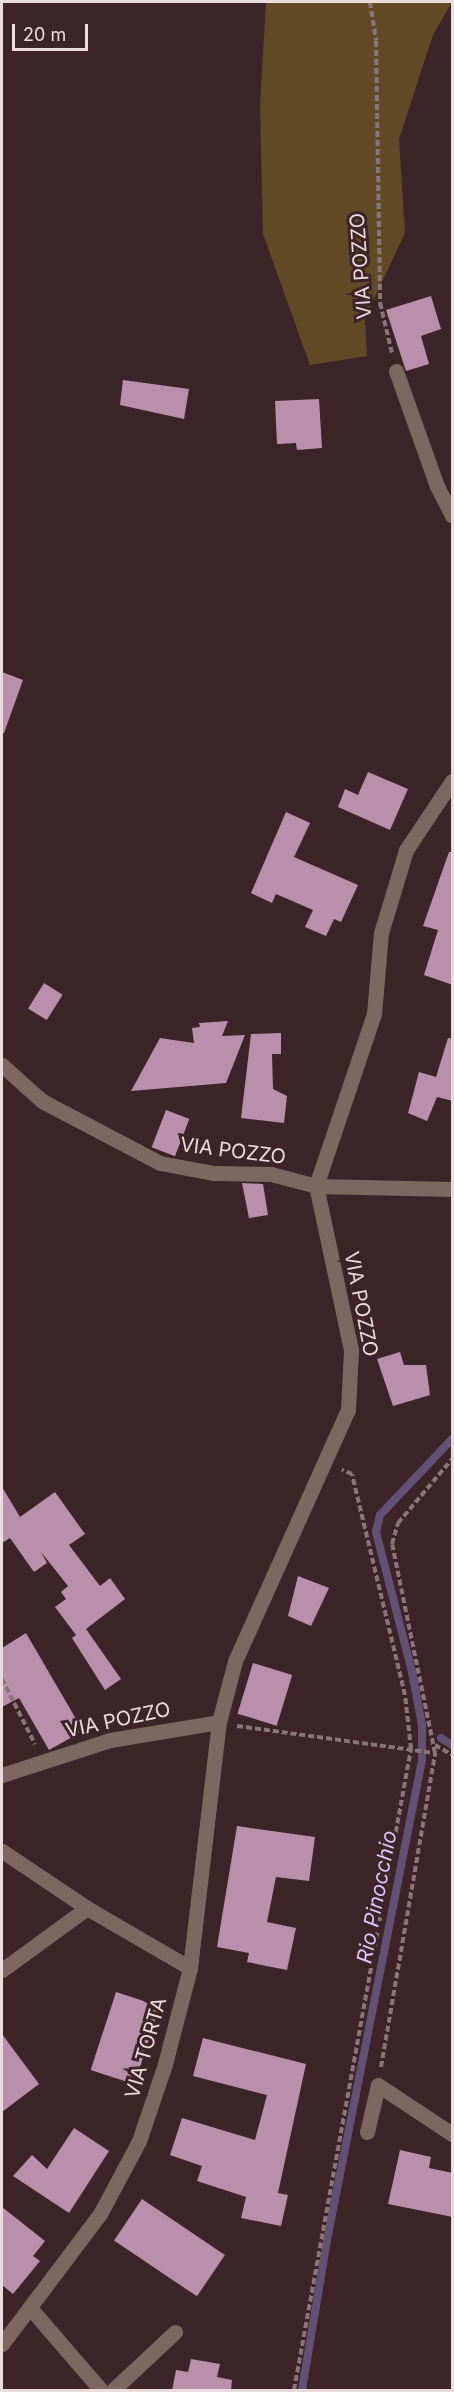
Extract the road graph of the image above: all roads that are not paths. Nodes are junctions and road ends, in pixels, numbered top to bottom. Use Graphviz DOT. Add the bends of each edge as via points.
graph roads {
  1 [pos="396,371"];
  2 [pos="453,515"];
  3 [pos="453,780"];
  4 [pos="2,1065"];
  5 [pos="316,1186"];
  6 [pos="453,1189"];
  7 [pos="219,1722"];
  8 [pos="2,1775"];
  9 [pos="2,1851"];
  10 [pos="87,1908"];
  11 [pos="190,1968"];
  12 [pos="2,1970"];
  13 [pos="367,2132"];
  14 [pos="453,2133"];
  15 [pos="31,2309"];
  16 [pos="175,2332"];
  17 [pos="2,2344"];
  18 [pos="101,2391"];
  19 [pos="113,2391"];
  1 -- 2 [label="street" via="437,486"];
  3 -- 5 [label="street" via="406,850 381,933 374,1014"];
  4 -- 5 [label="street, VIA POZZO" via="50,1106 160,1162 214,1173 271,1174"];
  5 -- 6 [label="street, VIA POZZO"];
  5 -- 7 [label="street, VIA POZZO" via="351,1350 353,1380 348,1410 282,1548 235,1661"];
  7 -- 8 [label="street, VIA POZZO" via="110,1740 42,1758"];
  7 -- 11 [label="street, VIA TORTA"];
  9 -- 10 [label="street"];
  10 -- 11 [label="street"];
  10 -- 12 [label="street"];
  11 -- 15 [label="street, VIA TORTA" via="165,2064 139,2140 100,2214"];
  13 -- 14 [label="street" via="378,2085"];
  15 -- 17 [label="street, VIA TORTA"];
  15 -- 18 [label="street"];
  16 -- 19 [label="street"];
}
